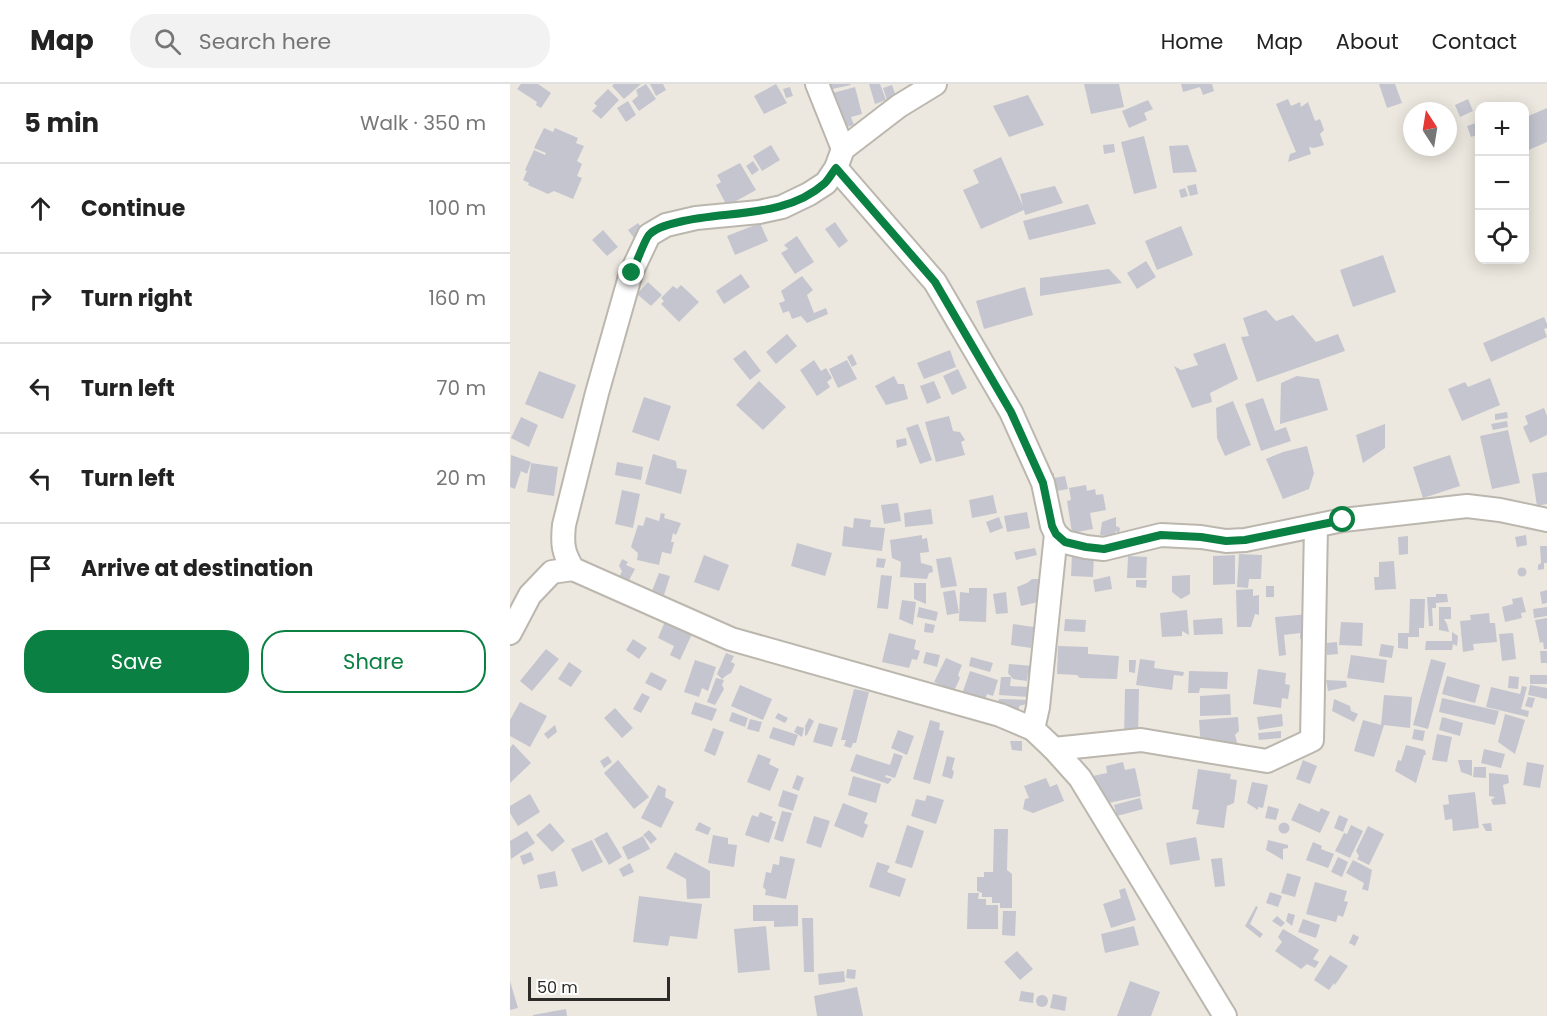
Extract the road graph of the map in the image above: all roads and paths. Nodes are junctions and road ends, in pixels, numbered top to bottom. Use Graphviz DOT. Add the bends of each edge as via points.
graph roads {
  1 [pos="817,84"];
  2 [pos="934,84"];
  3 [pos="840,158"];
  4 [pos="1547,520"];
  5 [pos="1316,526"];
  6 [pos="1056,534"];
  7 [pos="573,569"];
  8 [pos="510,633"];
  9 [pos="1033,729"];
  10 [pos="1054,749"];
  11 [pos="1225,1016"];
  1 -- 3 [label="street"];
  2 -- 3 [label="street" via="899,106"];
  3 -- 6 [label="street" via="935,282 959,321 1011,412 1043,483"];
  3 -- 7 [label="street" via="826,183 782,207 696,218 666,225 649,235 632,273 564,525 562,541"];
  4 -- 5 [label="street" via="1467,506"];
  5 -- 6 [label="street" via="1245,540 1161,535 1104,549 1065,542"];
  5 -- 10 [label="street" via="1312,740 1267,762 1141,740"];
  6 -- 9 [label="street"];
  7 -- 8 [label="street" via="552,572 530,595"];
  7 -- 9 [label="street" via="731,639 1000,715"];
  9 -- 10 [label="street"];
  10 -- 11 [label="street" via="1080,778"];
}
